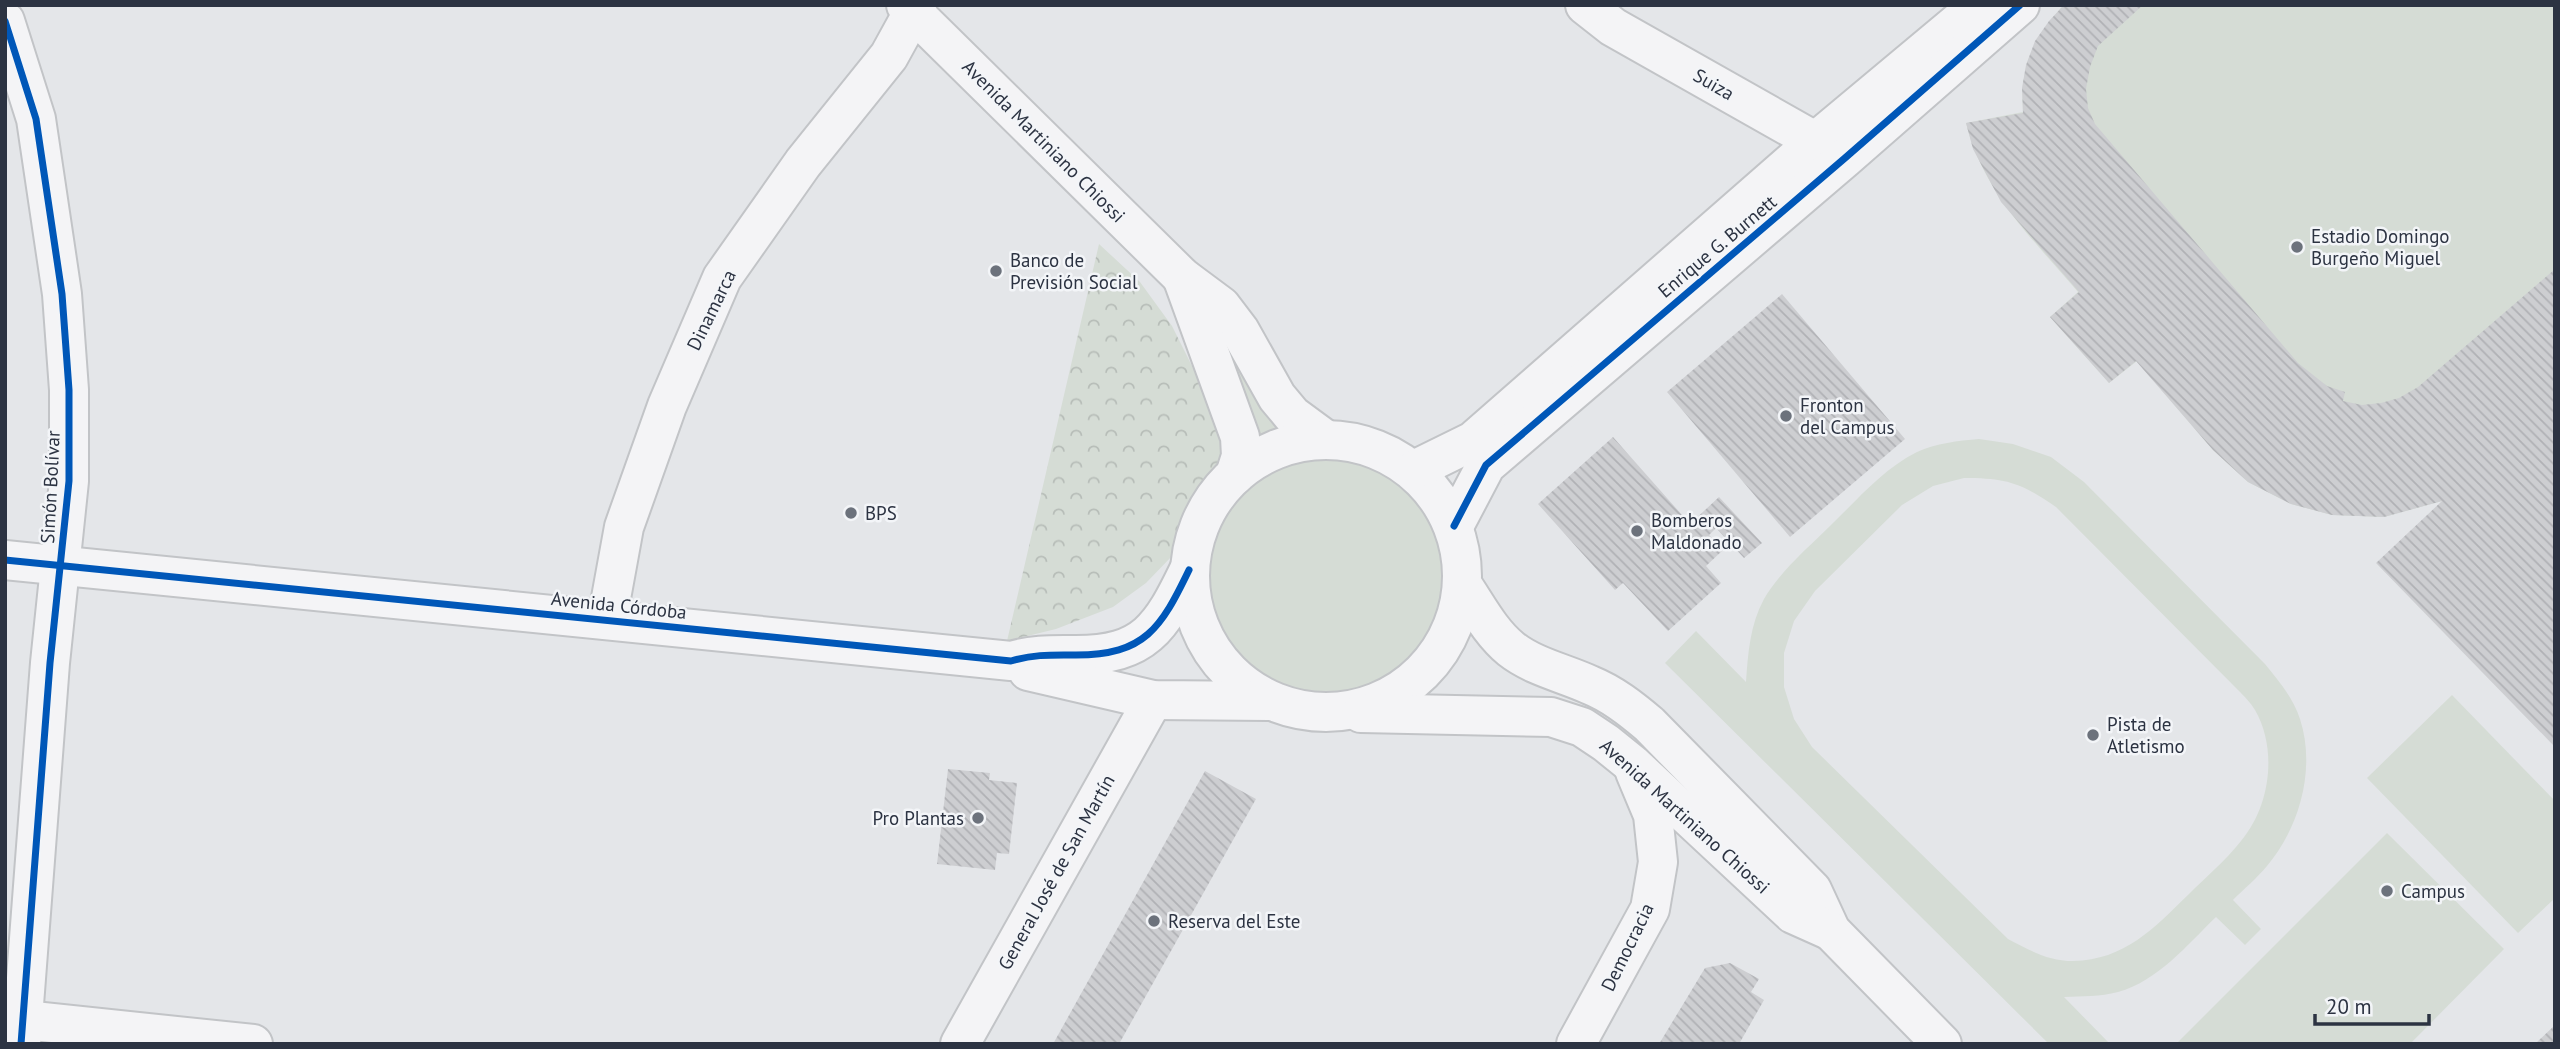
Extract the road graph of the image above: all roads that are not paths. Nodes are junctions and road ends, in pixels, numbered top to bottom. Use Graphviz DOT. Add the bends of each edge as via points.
graph roads {
  1 [pos="1585,5"];
  2 [pos="1979,5"];
  3 [pos="2020,5"];
  4 [pos="912,8"];
  5 [pos="5,21"];
  6 [pos="1831,150"];
  7 [pos="1182,277"];
  8 [pos="1326,440"];
  9 [pos="1414,470"];
  10 [pos="1234,475"];
  11 [pos="1454,526"];
  12 [pos="5,560"];
  13 [pos="61,564"];
  14 [pos="1189,570"];
  15 [pos="1462,583"];
  16 [pos="607,620"];
  17 [pos="1011,661"];
  18 [pos="1153,700"];
  19 [pos="1269,701"];
  20 [pos="1323,713"];
  21 [pos="1632,764"];
  22 [pos="1831,931"];
  23 [pos="16,1027"];
  24 [pos="253,1044"];
  25 [pos="960,1044"];
  26 [pos="1576,1044"];
  27 [pos="1942,1044"];
  1 -- 6 [label="street, Suiza" via="1613,27"];
  2 -- 6 [label="street, Enrique G. Burnett"];
  3 -- 6 [label="street, Enrique G. Burnett"];
  4 -- 7 [label="street, Avenida Martiniano Chiossi"];
  4 -- 16 [label="street, Dinamarca" via="889,56 803,163 722,278 667,407 624,527"];
  5 -- 13 [label="street, Simón Bolívar" via="36,119 62,294 69,481"];
  6 -- 9 [label="street, Enrique G. Burnett" via="1473,441"];
  6 -- 11 [label="street, Enrique G. Burnett" via="1486,464"];
  7 -- 8 [label="street, Avenida Martiniano Chiossi" via="1221,306 1277,397 1292,415"];
  7 -- 10 [label="street, Avenida Martiniano Chiossi" via="1240,437 1241,456"];
  8 -- 9 [label="street" via="1368,446"];
  8 -- 10 [label="street" via="1287,445"];
  9 -- 11 [label="street" via="1440,500"];
  10 -- 14 [label="street" via="1202,518"];
  11 -- 15 [label="street"];
  12 -- 13 [label="street, Avenida Córdoba"];
  13 -- 16 [label="street, Avenida Córdoba"];
  13 -- 23 [label="street, Simón Bolívar"];
  14 -- 17 [label="street, Avenida Córdoba" via="1164,617 1152,633 1135,644 1102,655 1032,655"];
  14 -- 19 [label="street" via="1197,623 1209,648 1245,687"];
  15 -- 20 [label="street" via="1449,635 1418,677 1374,704"];
  15 -- 22 [label="street, Avenida Martiniano Chiossi" via="1510,648 1528,661 1592,685 1649,724 1812,890"];
  16 -- 17 [label="street, Avenida Córdoba"];
  17 -- 18 [label="street, Avenida Córdoba" via="1027,670"];
  18 -- 19 [label="street, Avenida Córdoba"];
  18 -- 25 [label="street, General José de San Martín"];
  19 -- 20 [label="street"];
  20 -- 21 [label="street, Avenida Martiniano Chiossi" via="1551,717 1581,727"];
  21 -- 22 [label="street, Avenida Martiniano Chiossi" via="1793,914"];
  21 -- 26 [label="street, Democracia" via="1653,816 1658,862 1650,909"];
  22 -- 27 [label="street, Avenida Martiniano Chiossi"];
  23 -- 24 [label="street"];
}
